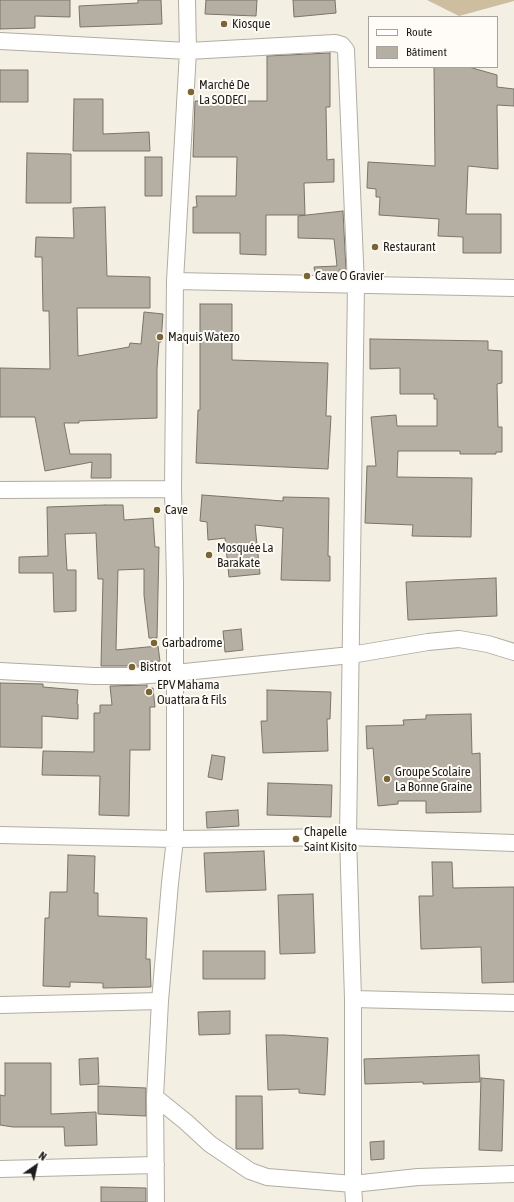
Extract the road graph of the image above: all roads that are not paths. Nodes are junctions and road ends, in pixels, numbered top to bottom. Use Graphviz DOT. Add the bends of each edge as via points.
graph roads {
  1 [pos="187,0"];
  2 [pos="0,41"];
  3 [pos="188,51"];
  4 [pos="175,281"];
  5 [pos="356,285"];
  6 [pos="514,288"];
  7 [pos="173,489"];
  8 [pos="0,490"];
  9 [pos="514,652"];
  10 [pos="351,655"];
  11 [pos="0,671"];
  12 [pos="175,673"];
  13 [pos="0,835"];
  14 [pos="348,837"];
  15 [pos="175,838"];
  16 [pos="514,843"];
  17 [pos="353,999"];
  18 [pos="160,1001"];
  19 [pos="514,1003"];
  20 [pos="0,1006"];
  21 [pos="155,1097"];
  22 [pos="156,1165"];
  23 [pos="0,1169"];
  24 [pos="514,1174"];
  25 [pos="353,1184"];
  26 [pos="156,1202"];
  27 [pos="354,1202"];
  1 -- 3 [label="street"];
  2 -- 3 [label="street"];
  3 -- 4 [label="street"];
  3 -- 5 [label="street" via="335,42 346,50"];
  4 -- 5 [label="street"];
  4 -- 7 [label="street"];
  5 -- 6 [label="street"];
  5 -- 10 [label="street"];
  7 -- 8 [label="street"];
  7 -- 12 [label="street"];
  9 -- 10 [label="street" via="459,639"];
  10 -- 12 [label="street"];
  10 -- 14 [label="street"];
  11 -- 12 [label="street" via="94,676"];
  12 -- 15 [label="street"];
  13 -- 15 [label="street"];
  14 -- 15 [label="street"];
  14 -- 16 [label="street"];
  14 -- 17 [label="street"];
  15 -- 18 [label="street"];
  17 -- 19 [label="street"];
  17 -- 25 [label="street"];
  18 -- 20 [label="street"];
  18 -- 21 [label="street"];
  21 -- 22 [label="street"];
  21 -- 25 [label="street" via="210,1144 250,1171 267,1177"];
  22 -- 23 [label="street"];
  22 -- 26 [label="street"];
  24 -- 25 [label="street"];
  25 -- 27 [label="street"];
}
